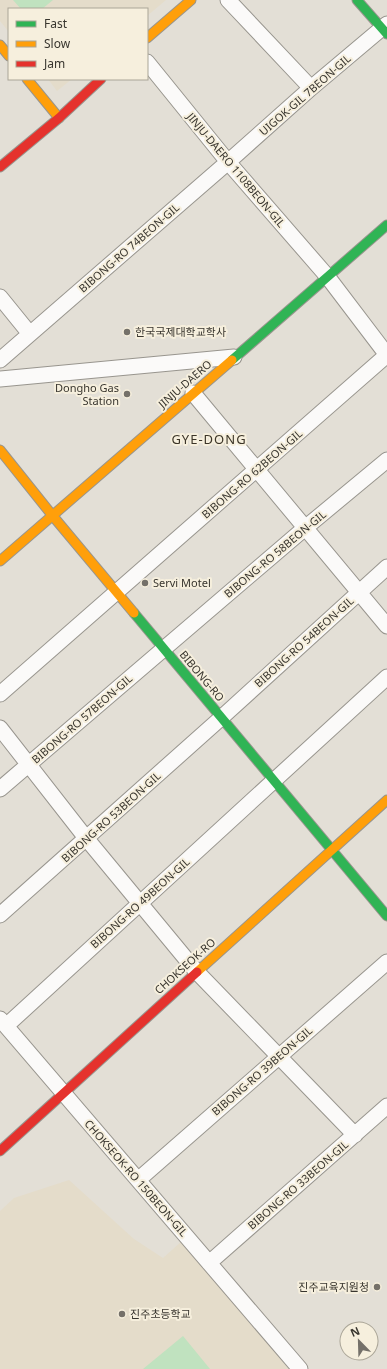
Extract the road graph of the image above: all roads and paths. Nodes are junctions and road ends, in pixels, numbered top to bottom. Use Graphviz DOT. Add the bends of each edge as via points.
graph roads {
  1 [pos="191,0"];
  2 [pos="228,0"];
  3 [pos="357,0"];
  4 [pos="385,29"];
  5 [pos="148,37"];
  6 [pos="0,45"];
  7 [pos="8,55"];
  8 [pos="148,63"];
  9 [pos="28,80"];
  10 [pos="100,80"];
  11 [pos="311,88"];
  12 [pos="59,118"];
  13 [pos="228,162"];
  14 [pos="0,166"];
  15 [pos="387,224"];
  16 [pos="327,276"];
  17 [pos="0,297"];
  18 [pos="30,334"];
  19 [pos="387,355"];
  20 [pos="234,357"];
  21 [pos="0,360"];
  22 [pos="0,379"];
  23 [pos="193,393"];
  24 [pos="0,450"];
  25 [pos="387,460"];
  26 [pos="257,470"];
  27 [pos="52,515"];
  28 [pos="305,528"];
  29 [pos="0,561"];
  30 [pos="387,567"];
  31 [pos="358,592"];
  32 [pos="117,593"];
  33 [pos="387,626"];
  34 [pos="164,649"];
  35 [pos="387,676"];
  36 [pos="0,694"];
  37 [pos="221,718"];
  38 [pos="0,728"];
  39 [pos="28,765"];
  40 [pos="274,780"];
  41 [pos="0,789"];
  42 [pos="387,800"];
  43 [pos="86,838"];
  44 [pos="332,850"];
  45 [pos="140,903"];
  46 [pos="0,915"];
  47 [pos="387,916"];
  48 [pos="387,962"];
  49 [pos="196,971"];
  50 [pos="3,1022"];
  51 [pos="279,1056"];
  52 [pos="63,1093"];
  53 [pos="387,1106"];
  54 [pos="355,1135"];
  55 [pos="2,1145"];
  56 [pos="138,1180"];
  57 [pos="209,1263"];
  58 [pos="300,1369"];
  1 -- 5 [label="street"];
  2 -- 11 [label="street"];
  3 -- 4 [label="street"];
  4 -- 11 [label="street, UIGOK-GIL 7BEON-GIL"];
  6 -- 7 [label="street"];
  8 -- 13 [label="street, JINJU-DAERO 1108BEON-GIL"];
  9 -- 12 [label="street"];
  10 -- 12 [label="street"];
  11 -- 13 [label="street, UIGOK-GIL 7BEON-GIL"];
  12 -- 14 [label="street"];
  13 -- 16 [label="street, JINJU-DAERO 1108BEON-GIL"];
  13 -- 18 [label="street, BIBONG-RO 74BEON-GIL"];
  15 -- 16 [label="street, JINJU-DAERO"];
  16 -- 19 [label="street, JINJU-DAERO 1108BEON-GIL"];
  16 -- 20 [label="street, JINJU-DAERO"];
  17 -- 18 [label="street"];
  18 -- 21 [label="street, BIBONG-RO 74BEON-GIL"];
  19 -- 26 [label="street, BIBONG-RO 62BEON-GIL"];
  20 -- 22 [label="street"];
  20 -- 23 [label="street, JINJU-DAERO"];
  23 -- 26 [label="street"];
  23 -- 27 [label="street, JINJU-DAERO"];
  24 -- 27 [label="street, BIBONG-RO"];
  25 -- 28 [label="street, BIBONG-RO 58BEON-GIL"];
  26 -- 28 [label="street"];
  26 -- 32 [label="street, BIBONG-RO 62BEON-GIL"];
  27 -- 29 [label="street, JINJU-DAERO"];
  27 -- 32 [label="street, BIBONG-RO"];
  28 -- 31 [label="street"];
  28 -- 34 [label="street, BIBONG-RO 58BEON-GIL"];
  30 -- 31 [label="street, BIBONG-RO 54BEON-GIL"];
  31 -- 33 [label="street"];
  31 -- 37 [label="street, BIBONG-RO 54BEON-GIL"];
  32 -- 34 [label="street, BIBONG-RO"];
  32 -- 36 [label="street, BIBONG-RO 62BEON-GIL"];
  34 -- 37 [label="street, BIBONG-RO"];
  34 -- 39 [label="street, BIBONG-RO 57BEON-GIL"];
  35 -- 40 [label="street, BIBONG-RO 49BEON-GIL"];
  37 -- 40 [label="street, BIBONG-RO"];
  37 -- 43 [label="street, BIBONG-RO 53BEON-GIL"];
  38 -- 39 [label="street"];
  39 -- 41 [label="street, BIBONG-RO 57BEON-GIL"];
  39 -- 43 [label="street"];
  40 -- 44 [label="street, BIBONG-RO"];
  40 -- 45 [label="street, BIBONG-RO 49BEON-GIL"];
  42 -- 44 [label="street, CHOKSEOK-RO"];
  43 -- 45 [label="street"];
  43 -- 46 [label="street, BIBONG-RO 53BEON-GIL"];
  44 -- 47 [label="street, BIBONG-RO"];
  44 -- 49 [label="street, CHOKSEOK-RO"];
  45 -- 49 [label="street"];
  45 -- 50 [label="street, BIBONG-RO 49BEON-GIL"];
  48 -- 51 [label="street, BIBONG-RO 39BEON-GIL"];
  49 -- 51 [label="street"];
  49 -- 52 [label="street, CHOKSEOK-RO"];
  50 -- 52 [label="street, CHOKSEOK-RO 150BEON-GIL"];
  51 -- 54 [label="street"];
  51 -- 56 [label="street, BIBONG-RO 39BEON-GIL"];
  52 -- 55 [label="street, CHOKSEOK-RO"];
  52 -- 56 [label="street, CHOKSEOK-RO 150BEON-GIL"];
  53 -- 54 [label="street, BIBONG-RO 33BEON-GIL"];
  54 -- 57 [label="street, BIBONG-RO 33BEON-GIL"];
  56 -- 57 [label="street, CHOKSEOK-RO 150BEON-GIL"];
  57 -- 58 [label="street, CHOKSEOK-RO 150BEON-GIL"];
}
